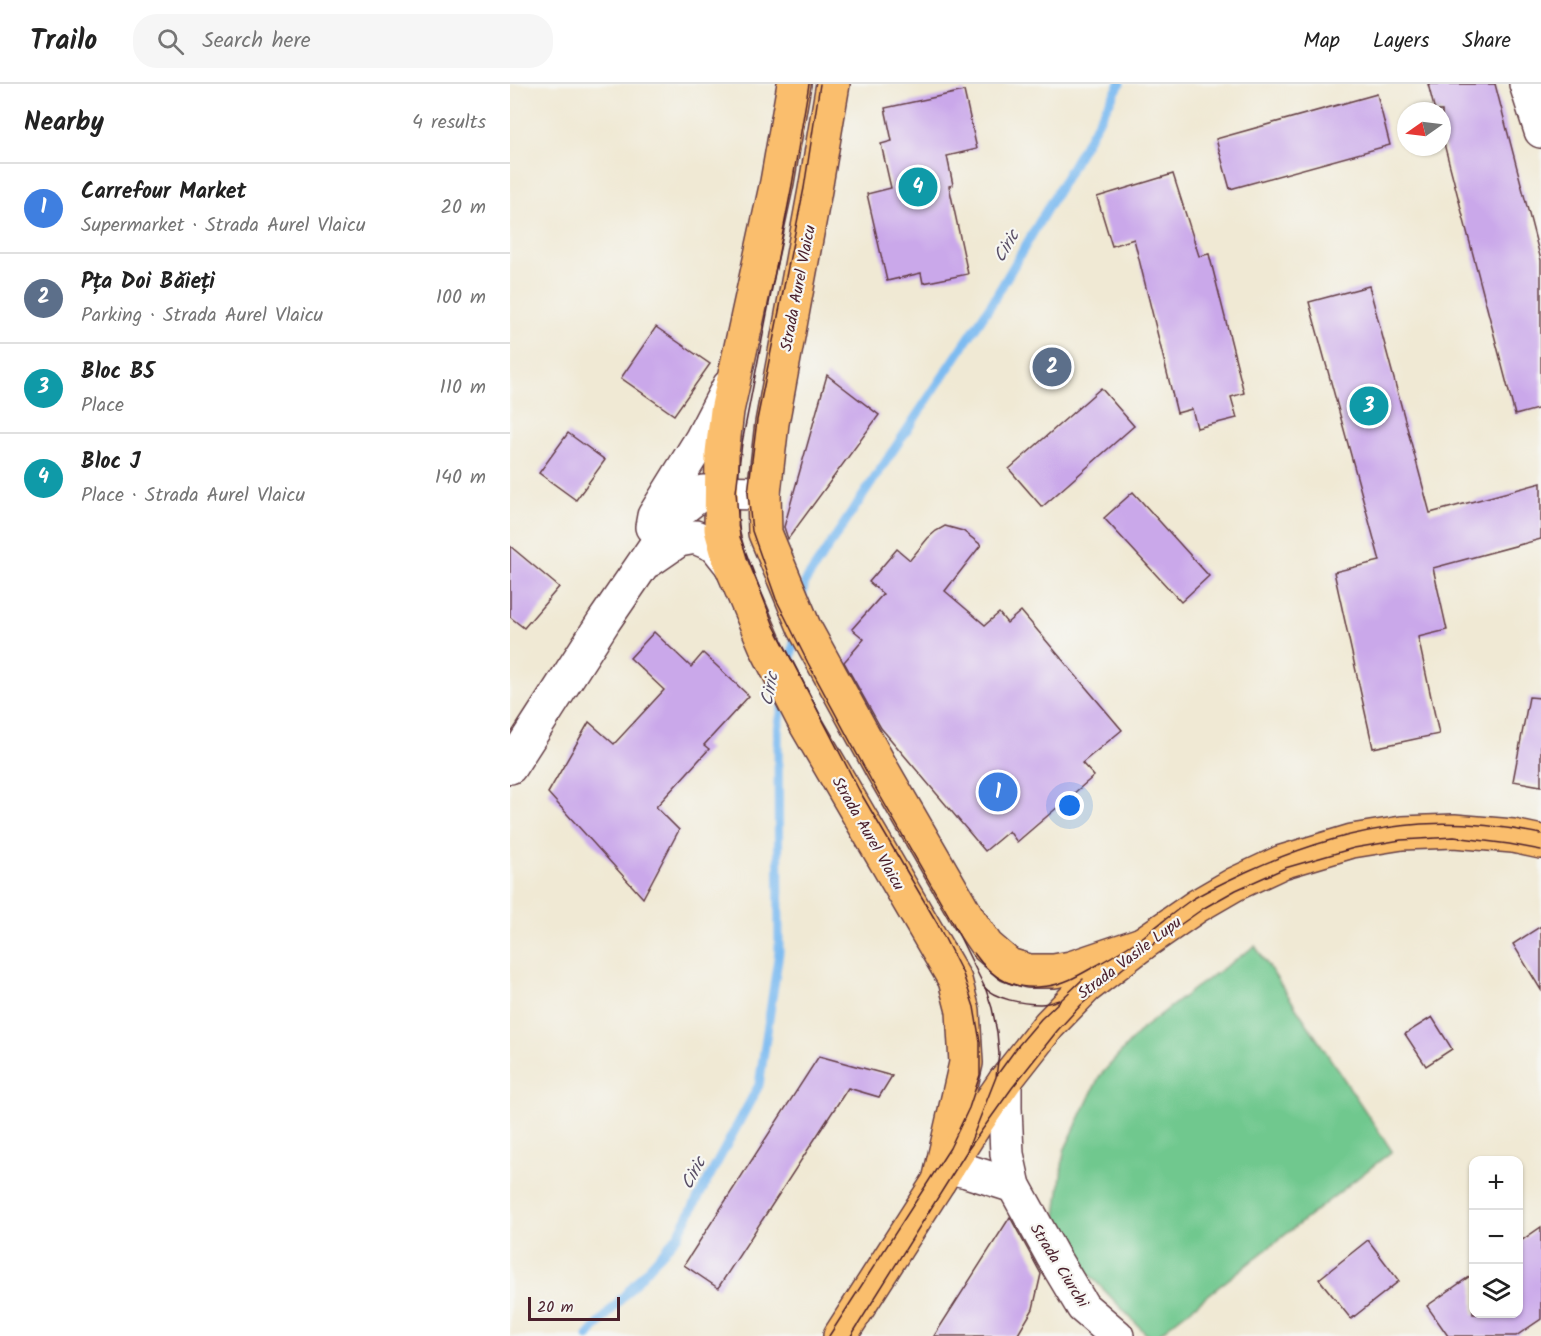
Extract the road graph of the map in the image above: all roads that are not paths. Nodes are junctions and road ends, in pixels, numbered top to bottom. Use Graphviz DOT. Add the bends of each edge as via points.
graph roads {
  1 [pos="794,84"];
  2 [pos="833,84"];
  3 [pos="1526,84"];
  4 [pos="1541,131"];
  5 [pos="737,369"];
  6 [pos="721,493"];
  7 [pos="764,493"];
  8 [pos="643,564"];
  9 [pos="731,565"];
  10 [pos="510,767"];
  11 [pos="1541,842"];
  12 [pos="1142,944"];
  13 [pos="1005,1081"];
  14 [pos="944,1174"];
  15 [pos="1014,1186"];
  16 [pos="840,1336"];
  17 [pos="1117,1336"];
  1 -- 5 [label="main road, Strada Aurel Vlaicu"];
  2 -- 7 [label="main road, Strada Aurel Vlaicu" via="772,423"];
  3 -- 4 [label="street"];
  5 -- 6 [label="main road, Strada Aurel Vlaicu" via="727,411"];
  5 -- 8 [label="street, Strada Aurel Vlaicu" via="701,440 654,516"];
  6 -- 7 [label="street, Strada Aurel Vlaicu"];
  6 -- 8 [label="street, Strada Aurel Vlaicu" via="703,492 680,510"];
  6 -- 9 [label="main road, Strada Aurel Vlaicu" via="721,529"];
  7 -- 12 [label="main road, Strada Aurel Vlaicu" via="765,533 804,627 888,781 987,946 1009,965 1029,971 1054,971"];
  8 -- 9 [label="street" via="679,540 695,537 716,546"];
  8 -- 10 [label="street, Strada Aurel Vlaicu"];
  9 -- 14 [label="main road, Strada Aurel Vlaicu" via="804,721 955,980 963,1011 966,1063"];
  11 -- 12 [label="main road, Strada Vasile Lupu" via="1454,831 1402,833 1352,841 1282,862 1235,884"];
  12 -- 13 [label="main road, Strada Vasile Lupu" via="1086,987 1048,1025"];
  13 -- 14 [label="main road, Strada Vasile Lupu"];
  13 -- 15 [label="street, Strada Ciurchi" via="1007,1154"];
  14 -- 15 [label="street" via="968,1171"];
  14 -- 16 [label="main road, Strada Vasile Lupu"];
  15 -- 17 [label="street, Strada Ciurchi" via="1083,1307"];
}
